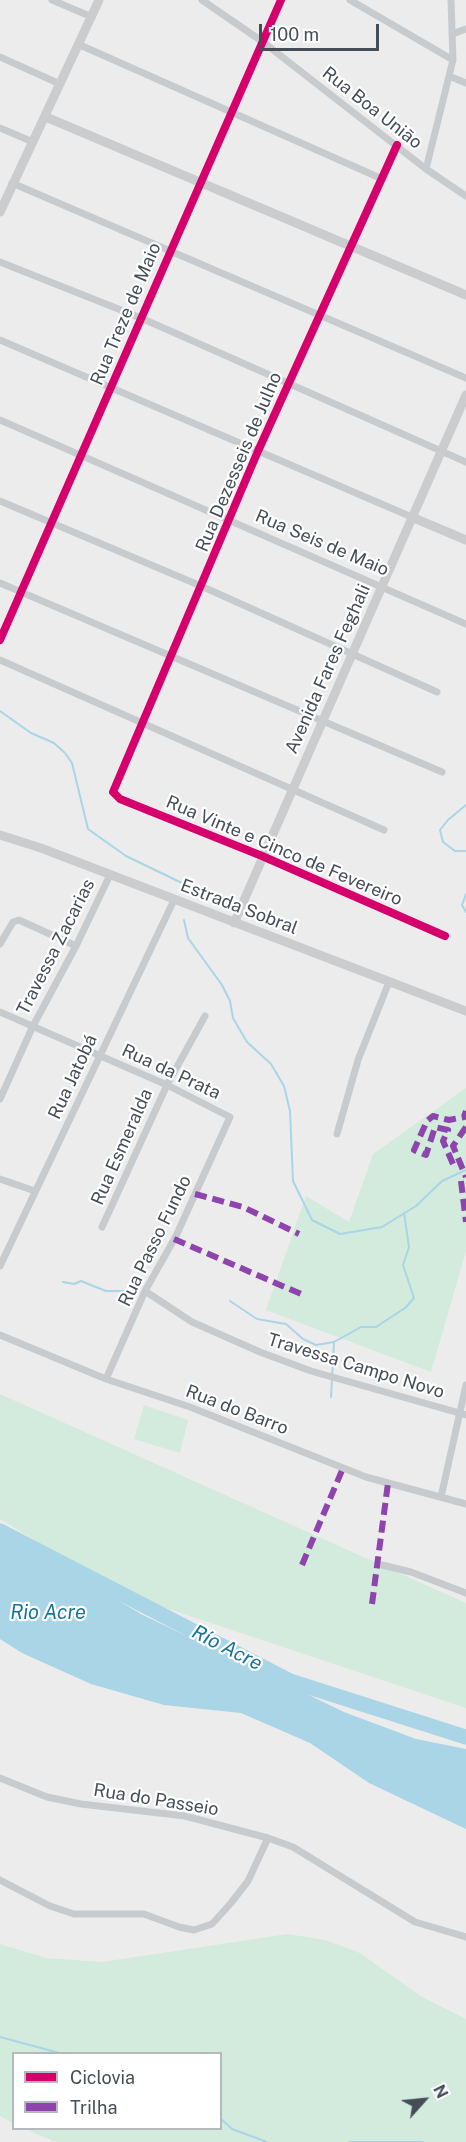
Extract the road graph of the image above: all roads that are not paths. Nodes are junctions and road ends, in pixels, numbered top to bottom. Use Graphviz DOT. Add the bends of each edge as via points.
graph roads {
  1 [pos="52,0"];
  2 [pos="99,0"];
  3 [pos="202,0"];
  4 [pos="280,0"];
  5 [pos="350,0"];
  6 [pos="451,0"];
  7 [pos="92,17"];
  8 [pos="466,29"];
  9 [pos="452,34"];
  10 [pos="262,42"];
  11 [pos="80,45"];
  12 [pos="0,57"];
  13 [pos="453,60"];
  14 [pos="449,76"];
  15 [pos="466,83"];
  16 [pos="60,84"];
  17 [pos="231,114"];
  18 [pos="46,117"];
  19 [pos="0,128"];
  20 [pos="33,142"];
  21 [pos="397,145"];
  22 [pos="426,169"];
  23 [pos="381,178"];
  24 [pos="12,183"];
  25 [pos="201,183"];
  26 [pos="466,196"];
  27 [pos="0,210"];
  28 [pos="351,247"];
  29 [pos="170,251"];
  30 [pos="0,262"];
  31 [pos="466,296"];
  32 [pos="320,316"];
  33 [pos="141,318"];
  34 [pos="0,340"];
  35 [pos="466,378"];
  36 [pos="288,384"];
  37 [pos="111,386"];
  38 [pos="466,395"];
  39 [pos="0,420"];
  40 [pos="443,450"];
  41 [pos="258,451"];
  42 [pos="82,454"];
  43 [pos="466,462"];
  44 [pos="0,501"];
  45 [pos="414,518"];
  46 [pos="231,520"];
  47 [pos="51,522"];
  48 [pos="466,540"];
  49 [pos="0,583"];
  50 [pos="383,585"];
  51 [pos="201,586"];
  52 [pos="19,592"];
  53 [pos="466,624"];
  54 [pos="0,640"];
  55 [pos="351,652"];
  56 [pos="171,656"];
  57 [pos="0,660"];
  58 [pos="437,692"];
  59 [pos="322,722"];
  60 [pos="144,724"];
  61 [pos="442,772"];
  62 [pos="294,788"];
  63 [pos="113,792"];
  64 [pos="384,830"];
  65 [pos="0,835"];
  66 [pos="262,856"];
  67 [pos="110,875"];
  68 [pos="174,900"];
  69 [pos="234,923"];
  70 [pos="445,936"];
  71 [pos="0,944"];
  72 [pos="76,946"];
  73 [pos="389,982"];
  74 [pos="466,1011"];
  75 [pos="0,1012"];
  76 [pos="205,1016"];
  77 [pos="33,1026"];
  78 [pos="100,1055"];
  79 [pos="167,1085"];
  80 [pos="0,1099"];
  81 [pos="230,1117"];
  82 [pos="337,1134"];
  83 [pos="0,1179"];
  84 [pos="36,1191"];
  85 [pos="102,1227"];
  86 [pos="0,1266"];
  87 [pos="145,1291"];
  88 [pos="0,1335"];
  89 [pos="106,1379"];
  90 [pos="466,1384"];
  91 [pos="462,1414"];
  92 [pos="441,1497"];
  93 [pos="466,1503"];
  94 [pos="382,1565"];
  95 [pos="466,1593"];
  96 [pos="0,1778"];
  97 [pos="268,1838"];
  98 [pos="0,1880"];
  99 [pos="466,1937"];
  1 -- 7 [label="street"];
  2 -- 7 [label="street"];
  3 -- 10 [label="street, Rua Boa União"];
  4 -- 10 [label="street, Rua Treze de Maio"];
  5 -- 13 [label="street"];
  6 -- 9 [label="street"];
  7 -- 11 [label="street"];
  8 -- 9 [label="street"];
  9 -- 13 [label="street"];
  10 -- 17 [label="street, Rua Treze de Maio"];
  10 -- 21 [label="street, Rua Boa União"];
  11 -- 16 [label="street"];
  11 -- 17 [label="street"];
  12 -- 16 [label="street"];
  13 -- 14 [label="street"];
  14 -- 15 [label="street"];
  14 -- 22 [label="street"];
  16 -- 18 [label="street"];
  17 -- 23 [label="street"];
  17 -- 25 [label="street, Rua Treze de Maio"];
  18 -- 20 [label="street"];
  18 -- 25 [label="street"];
  19 -- 20 [label="street"];
  20 -- 24 [label="street"];
  21 -- 22 [label="street, Rua Boa União"];
  21 -- 23 [label="street, Rua Dezesseis de Julho"];
  22 -- 26 [label="street, Rua Boa União"];
  23 -- 28 [label="street, Rua Dezesseis de Julho"];
  24 -- 27 [label="street"];
  24 -- 29 [label="street"];
  25 -- 28 [label="street"];
  25 -- 29 [label="street, Rua Treze de Maio"];
  28 -- 31 [label="street"];
  28 -- 32 [label="street, Rua Dezesseis de Julho"];
  29 -- 32 [label="street"];
  29 -- 33 [label="street, Rua Treze de Maio"];
  30 -- 33 [label="street"];
  32 -- 35 [label="street"];
  32 -- 36 [label="street, Rua Dezesseis de Julho"];
  33 -- 36 [label="street"];
  33 -- 37 [label="street, Rua Treze de Maio"];
  34 -- 37 [label="street"];
  36 -- 40 [label="street"];
  36 -- 41 [label="street, Rua Dezesseis de Julho"];
  37 -- 41 [label="street"];
  37 -- 42 [label="street, Rua Treze de Maio"];
  38 -- 40 [label="street, Avenida Fares Feghali"];
  39 -- 42 [label="street, Rua Seis de Maio"];
  40 -- 43 [label="street"];
  40 -- 45 [label="street, Avenida Fares Feghali"];
  41 -- 45 [label="street"];
  41 -- 46 [label="street, Rua Dezesseis de Julho"];
  42 -- 46 [label="street, Rua Seis de Maio"];
  42 -- 47 [label="street, Rua Treze de Maio"];
  44 -- 47 [label="street"];
  45 -- 48 [label="street"];
  45 -- 50 [label="street, Avenida Fares Feghali"];
  46 -- 50 [label="street, Rua Seis de Maio"];
  46 -- 51 [label="street, Rua Dezesseis de Julho"];
  47 -- 51 [label="street"];
  47 -- 52 [label="street, Rua Treze de Maio"];
  49 -- 52 [label="street"];
  50 -- 53 [label="street, Rua Seis de Maio"];
  50 -- 55 [label="street, Avenida Fares Feghali"];
  51 -- 55 [label="street"];
  51 -- 56 [label="street, Rua Dezesseis de Julho"];
  52 -- 54 [label="street, Rua Treze de Maio"];
  52 -- 56 [label="street"];
  55 -- 58 [label="street"];
  55 -- 59 [label="street, Avenida Fares Feghali"];
  56 -- 59 [label="street"];
  56 -- 60 [label="street, Rua Dezesseis de Julho"];
  57 -- 60 [label="street"];
  59 -- 61 [label="street"];
  59 -- 62 [label="street, Avenida Fares Feghali"];
  60 -- 62 [label="street"];
  60 -- 63 [label="street, Rua Dezesseis de Julho"];
  62 -- 64 [label="street"];
  62 -- 66 [label="street, Avenida Fares Feghali"];
  63 -- 66 [label="street, Rua Vinte e Cinco de Fevereiro"];
  65 -- 67 [label="street, Estrada Sobral"];
  66 -- 69 [label="street, Avenida Fares Feghali"];
  66 -- 70 [label="street, Rua Vinte e Cinco de Fevereiro"];
  67 -- 68 [label="street, Estrada Sobral"];
  67 -- 72 [label="street, Travessa Zacarias"];
  68 -- 69 [label="street, Estrada Sobral"];
  68 -- 78 [label="street, Rua Jatobá"];
  69 -- 73 [label="street, Estrada Sobral"];
  71 -- 72 [label="street" via="15,920"];
  72 -- 77 [label="street, Travessa Zacarias"];
  73 -- 74 [label="street, Estrada Sobral"];
  73 -- 82 [label="street" via="358,1060"];
  75 -- 77 [label="street, Rua da Prata"];
  76 -- 79 [label="street, Rua Esmeralda"];
  77 -- 78 [label="street, Rua da Prata"];
  77 -- 80 [label="street, Travessa Zacarias"];
  78 -- 79 [label="street, Rua da Prata"];
  78 -- 84 [label="street, Rua Jatobá"];
  79 -- 81 [label="street, Rua da Prata"];
  79 -- 85 [label="street, Rua Esmeralda"];
  81 -- 87 [label="street, Rua Passo Fundo" via="176,1236"];
  83 -- 84 [label="street"];
  84 -- 86 [label="street, Rua Jatobá"];
  87 -- 89 [label="street, Rua Passo Fundo"];
  87 -- 91 [label="street, Travessa Campo Novo" via="192,1322 260,1352 311,1371"];
  88 -- 89 [label="street, Rua do Barro"];
  89 -- 92 [label="street, Rua do Barro" via="190,1407 366,1478"];
  90 -- 91 [label="street"];
  91 -- 92 [label="street"];
  92 -- 93 [label="street, Rua do Barro"];
  94 -- 95 [label="street"];
  96 -- 97 [label="street, Rua do Passeio" via="47,1797 185,1816"];
  97 -- 98 [label="street" via="248,1881 231,1903 212,1924 194,1930 144,1914 74,1914"];
  97 -- 99 [label="street, Rua do Passeio" via="293,1847 415,1922"];
}
